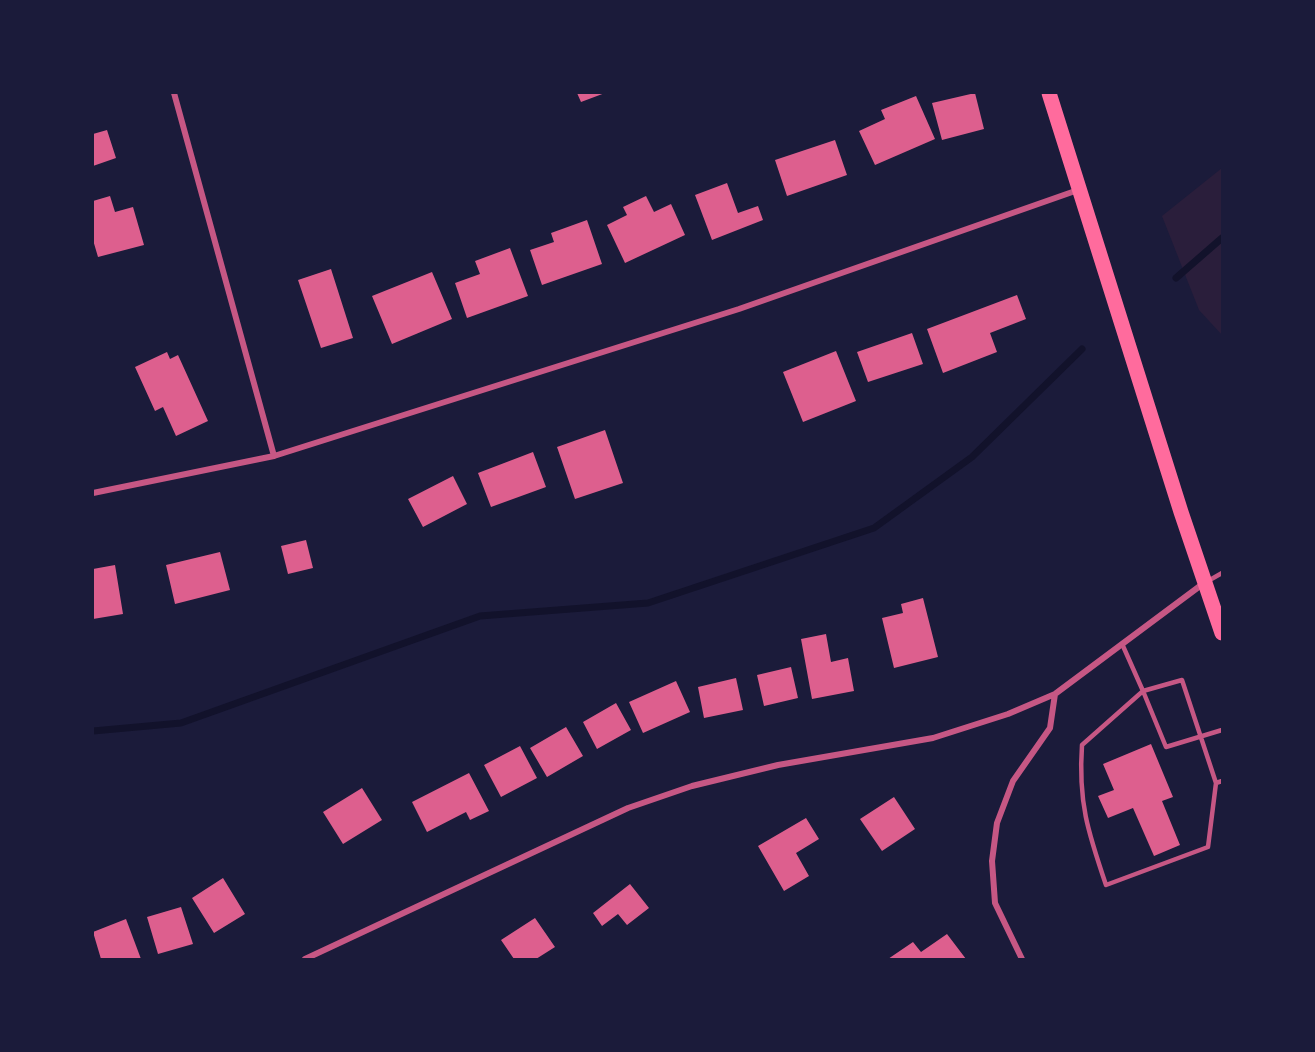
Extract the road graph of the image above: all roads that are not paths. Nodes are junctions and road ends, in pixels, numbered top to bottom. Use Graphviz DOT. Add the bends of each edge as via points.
graph roads {
  1 [pos="174,93"];
  2 [pos="1049,93"];
  3 [pos="1081,189"];
  4 [pos="274,456"];
  5 [pos="93,493"];
  6 [pos="1222,573"];
  7 [pos="1205,582"];
  8 [pos="1222,633"];
  9 [pos="1123,646"];
  10 [pos="1143,691"];
  11 [pos="1054,694"];
  12 [pos="1222,730"];
  13 [pos="1202,737"];
  14 [pos="1222,782"];
  15 [pos="1216,783"];
  16 [pos="305,959"];
  17 [pos="1022,959"];
  1 -- 4 [label="street"];
  2 -- 3 [label="main road"];
  3 -- 4 [label="street" via="739,309"];
  3 -- 7 [label="main road"];
  4 -- 5 [label="street"];
  6 -- 7 [label="lane"];
  7 -- 8 [label="main road"];
  7 -- 9 [label="street"];
  9 -- 10 [label="lane"];
  9 -- 11 [label="street"];
  10 -- 13 [label="lane" via="1166,747"];
  10 -- 13 [label="lane" via="1182,680"];
  10 -- 15 [label="lane" via="1082,745 1080,781 1084,816 1106,885 1208,847"];
  11 -- 16 [label="street" via="1008,714 933,738 778,765 692,786 628,808"];
  11 -- 17 [label="street" via="1050,728 1013,781 1001,812 992,861 995,903"];
  12 -- 13 [label="lane"];
  13 -- 15 [label="lane"];
  14 -- 15 [label="lane"];
}
